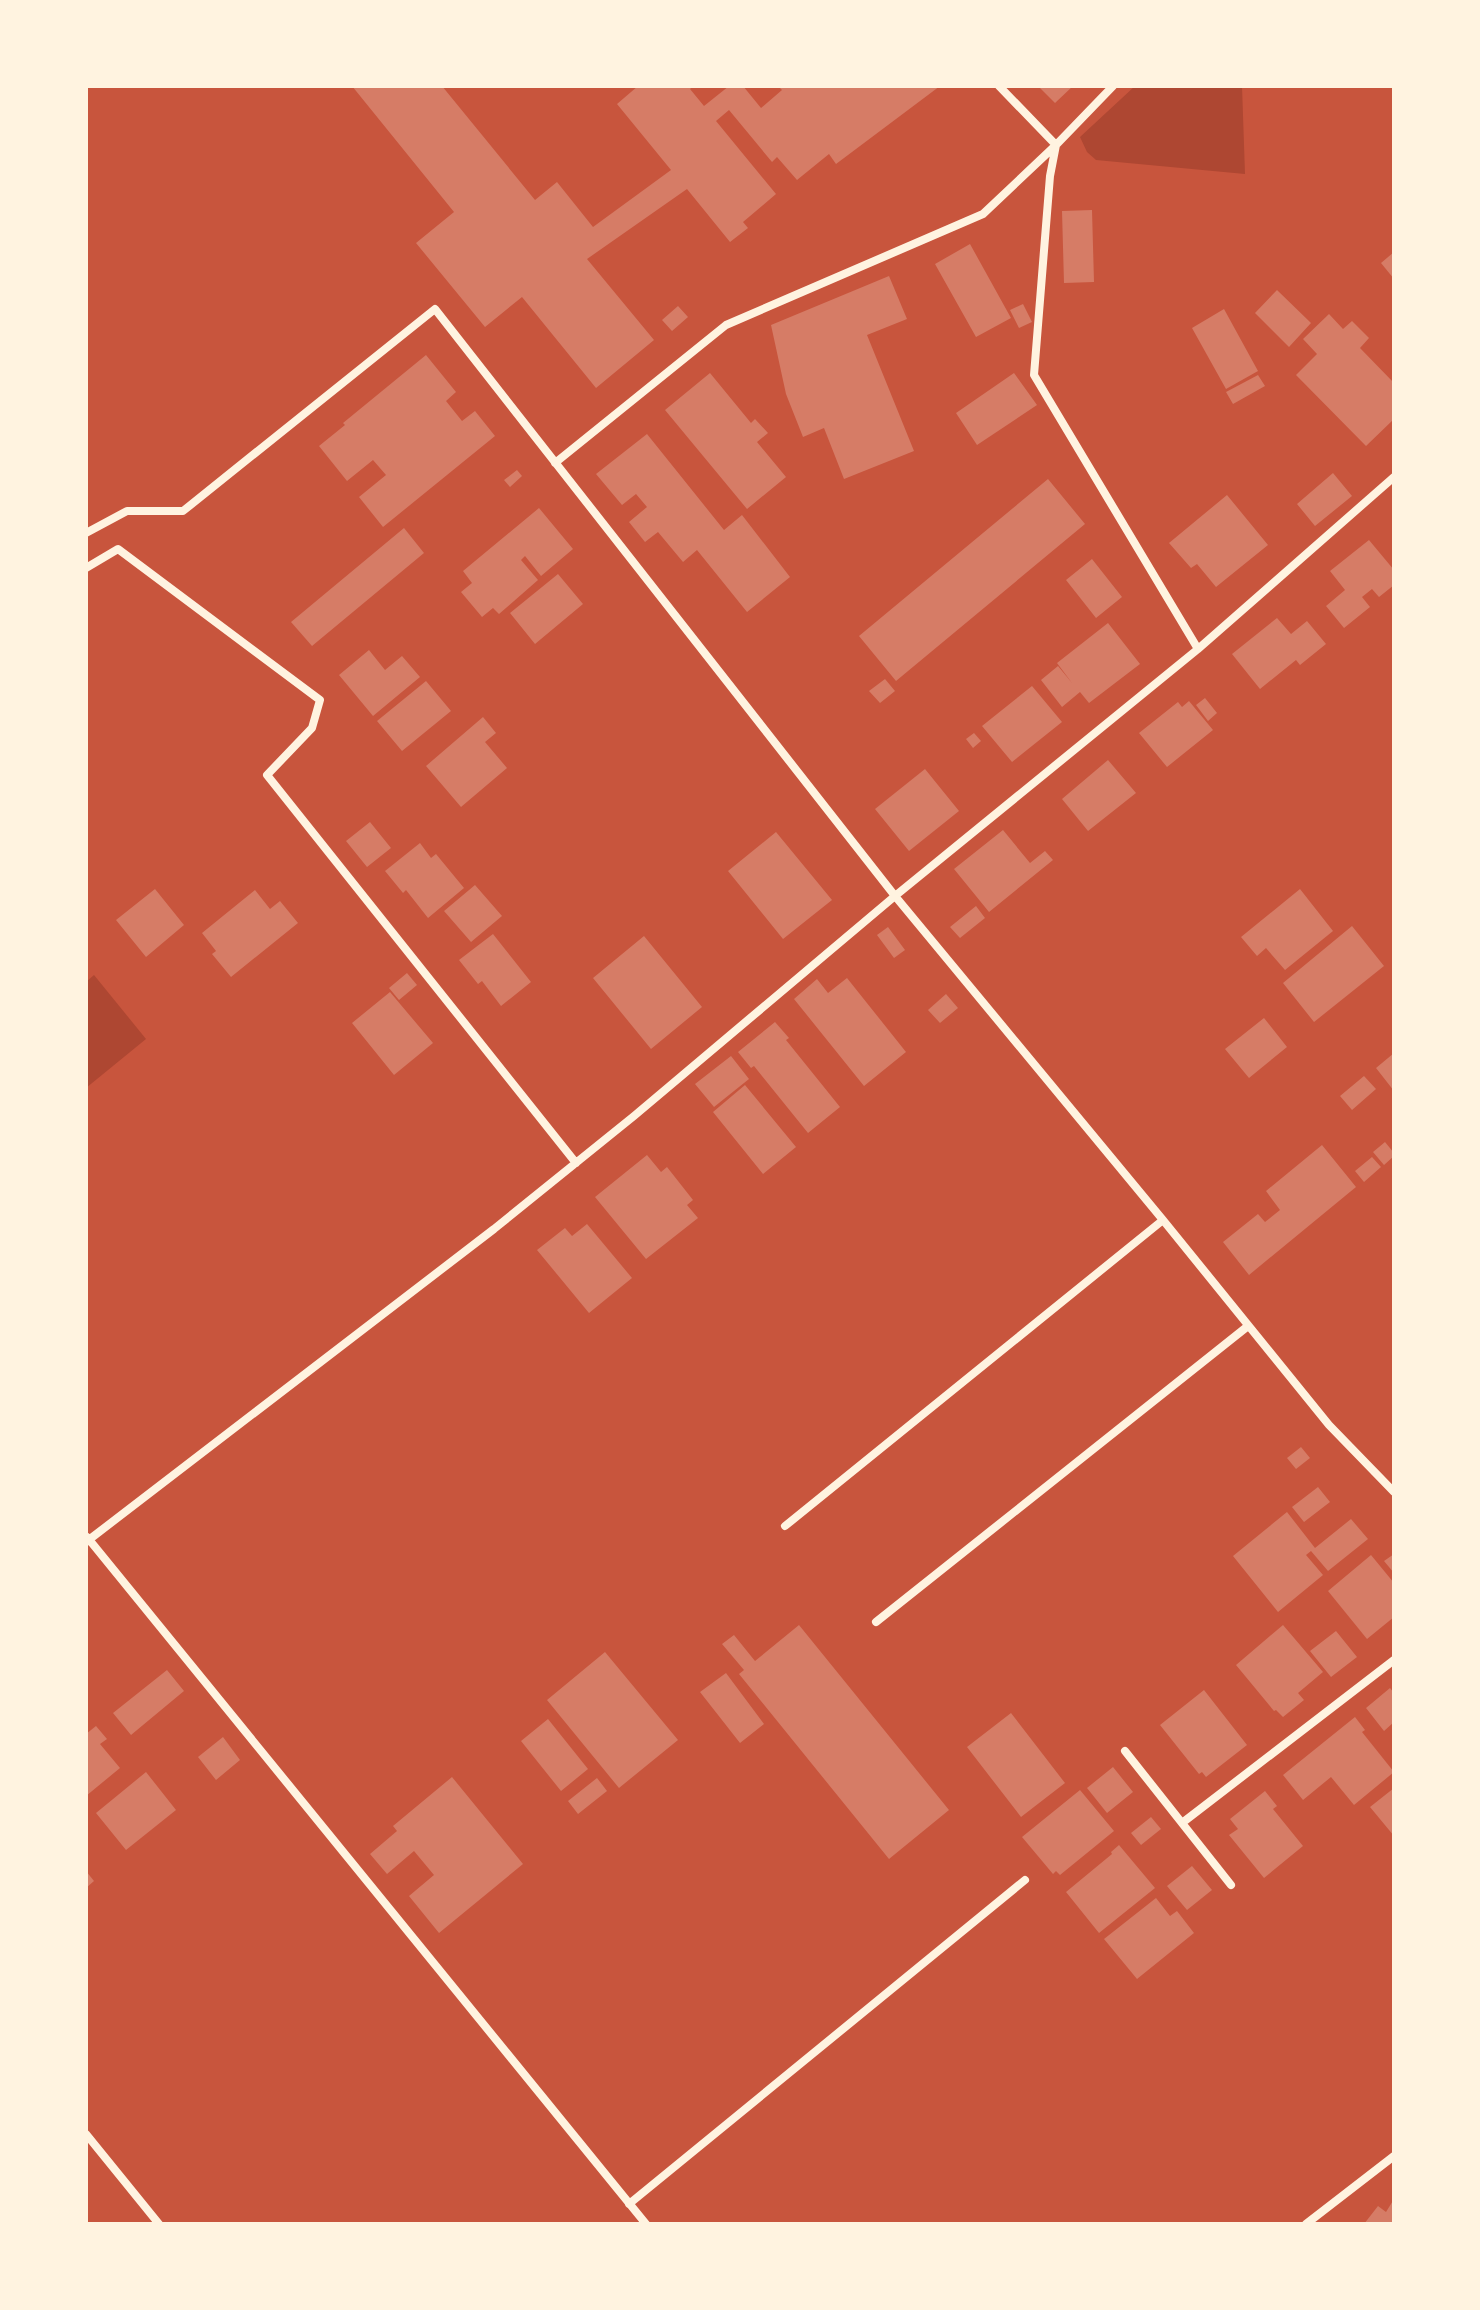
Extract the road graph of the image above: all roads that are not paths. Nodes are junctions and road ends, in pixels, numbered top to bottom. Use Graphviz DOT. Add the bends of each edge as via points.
graph roads {
  1 [pos="999,86"];
  2 [pos="1113,86"];
  3 [pos="1056,145"];
  4 [pos="555,463"];
  5 [pos="1394,477"];
  6 [pos="86,533"];
  7 [pos="86,568"];
  8 [pos="1198,649"];
  9 [pos="895,896"];
  10 [pos="576,1163"];
  11 [pos="1163,1220"];
  12 [pos="1248,1326"];
  13 [pos="1394,1492"];
  14 [pos="785,1526"];
  15 [pos="87,1539"];
  16 [pos="876,1622"];
  17 [pos="1394,1660"];
  18 [pos="1125,1751"];
  19 [pos="1182,1823"];
  20 [pos="1025,1880"];
  21 [pos="1231,1885"];
  22 [pos="86,2134"];
  23 [pos="1394,2156"];
  24 [pos="629,2204"];
  25 [pos="159,2224"];
  26 [pos="646,2224"];
  27 [pos="1306,2224"];
  1 -- 3 [label="street"];
  2 -- 3 [label="street"];
  3 -- 4 [label="street" via="983,214 726,325"];
  3 -- 8 [label="street" via="1034,375"];
  4 -- 6 [label="street" via="435,309 183,511 127,511"];
  4 -- 9 [label="street"];
  5 -- 8 [label="street"];
  7 -- 10 [label="street" via="118,549 320,700 312,728 267,775"];
  8 -- 9 [label="street"];
  9 -- 10 [label="street"];
  9 -- 11 [label="street"];
  10 -- 15 [label="street"];
  11 -- 12 [label="street"];
  11 -- 14 [label="street"];
  12 -- 13 [label="street" via="1329,1425"];
  12 -- 16 [label="street"];
  15 -- 24 [label="street"];
  17 -- 19 [label="street"];
  18 -- 19 [label="street"];
  19 -- 21 [label="street"];
  20 -- 24 [label="street"];
  22 -- 25 [label="street"];
  23 -- 27 [label="street"];
  24 -- 26 [label="street"];
}
